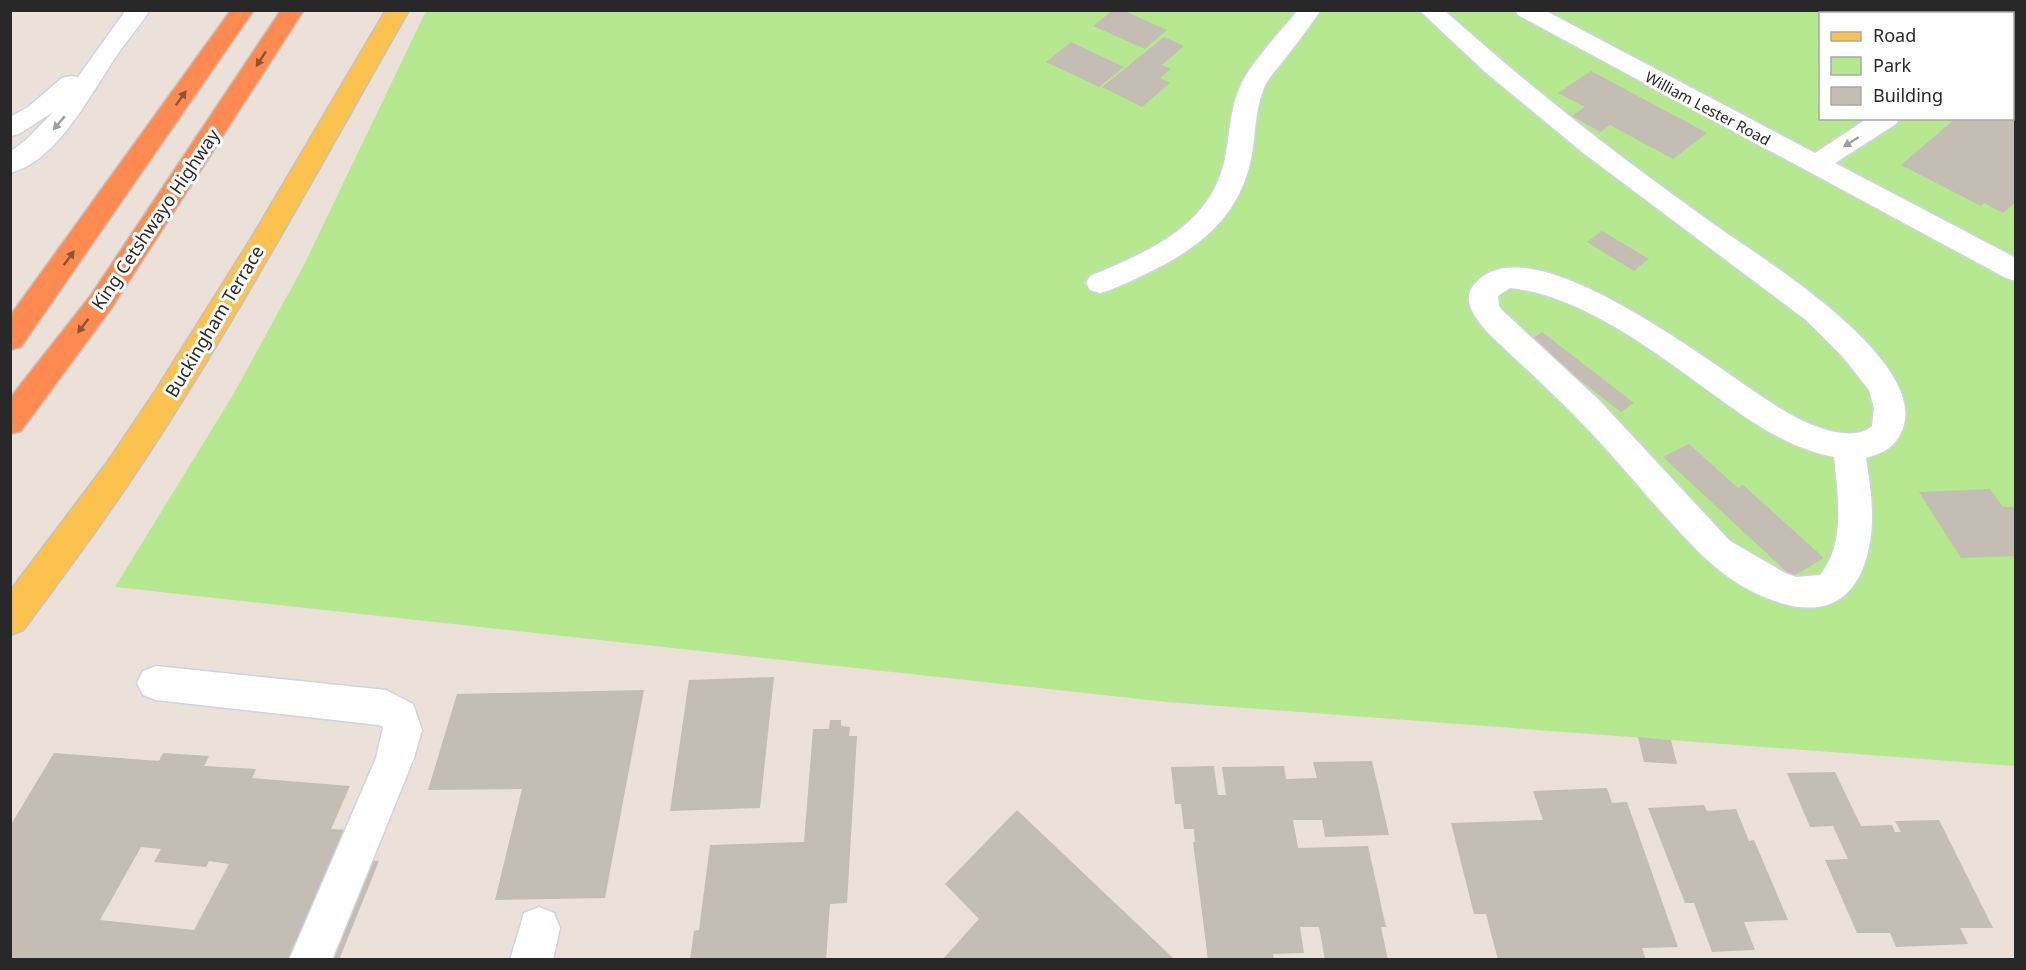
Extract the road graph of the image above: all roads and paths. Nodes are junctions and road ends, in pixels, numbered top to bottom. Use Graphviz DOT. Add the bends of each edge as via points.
graph roads {
  1 [pos="139,10"];
  2 [pos="243,10"];
  3 [pos="293,10"];
  4 [pos="398,10"];
  5 [pos="1310,10"];
  6 [pos="1430,10"];
  7 [pos="1526,10"];
  8 [pos="116,40"];
  9 [pos="1884,120"];
  10 [pos="10,128"];
  11 [pos="10,165"];
  12 [pos="1814,165"];
  13 [pos="2016,271"];
  14 [pos="1100,283"];
  15 [pos="10,339"];
  16 [pos="10,422"];
  17 [pos="1850,446"];
  18 [pos="10,619"];
  19 [pos="156,683"];
  20 [pos="310,960"];
  1 -- 8 [label="lane"];
  15 -- 2 [label="highway, one-way"];
  3 -- 16 [label="highway, King Cetshwayo Highway, one-way" via="101,302"];
  4 -- 18 [label="main road, Buckingham Terrace" via="146,434 84,525"];
  5 -- 14 [label="lane" via="1253,84 1247,97 1231,187 1215,211 1197,232 1172,250"];
  6 -- 17 [label="lane" via="1509,80 1691,222 1797,297 1852,347 1883,388 1891,404 1891,416 1885,434 1877,441"];
  7 -- 12 [label="lane, William Lester Road"];
  8 -- 10 [label="lane" via="52,101"];
  8 -- 11 [label="lane, one-way" via="49,135"];
  9 -- 12 [label="lane, one-way"];
  12 -- 13 [label="lane, William Lester Road"];
  17 -- 17 [label="lane" via="1854,543 1847,568 1835,583 1818,593 1799,594 1770,585 1718,551 1588,409 1493,319 1485,309 1483,298 1487,288 1497,279 1514,276 1564,288 1638,328 1774,421 1821,441"];
  19 -- 20 [label="lane" via="386,708 400,717 403,730 395,758"];
}
